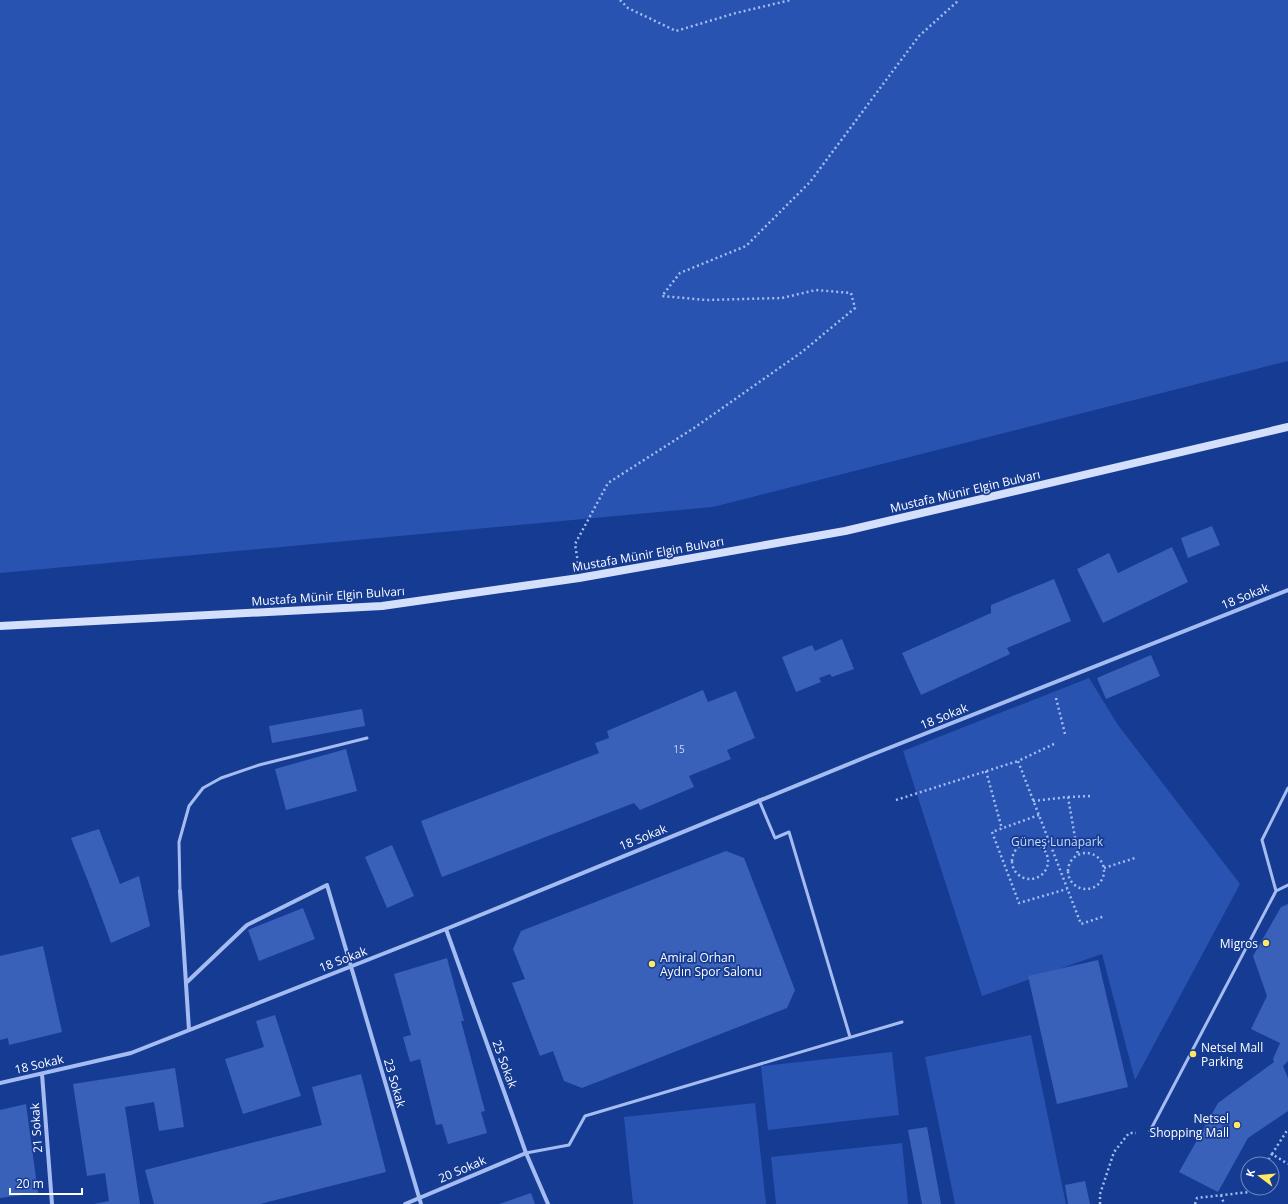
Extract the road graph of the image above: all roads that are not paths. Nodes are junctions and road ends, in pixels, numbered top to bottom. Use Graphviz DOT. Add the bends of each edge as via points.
graph roads {
  1 [pos="1288,427"];
  2 [pos="1288,590"];
  3 [pos="0,626"];
  4 [pos="367,738"];
  5 [pos="1288,788"];
  6 [pos="759,800"];
  7 [pos="1288,885"];
  8 [pos="180,891"];
  9 [pos="1276,891"];
  10 [pos="446,929"];
  11 [pos="351,967"];
  12 [pos="186,983"];
  13 [pos="902,1022"];
  14 [pos="189,1030"];
  15 [pos="850,1037"];
  16 [pos="42,1074"];
  17 [pos="0,1083"];
  18 [pos="1150,1131"];
  19 [pos="526,1153"];
  20 [pos="418,1198"];
  21 [pos="52,1204"];
  22 [pos="405,1204"];
  23 [pos="421,1204"];
  24 [pos="548,1204"];
  1 -- 3 [label="street, Mustafa Münir Elgin Bulvarı" via="845,532 579,578 382,606"];
  2 -- 6 [label="street, 18 Sokak"];
  4 -- 8 [label="lane" via="259,765 221,778 203,788 189,806 179,842"];
  5 -- 9 [label="lane" via="1262,840"];
  6 -- 10 [label="street, 18 Sokak"];
  6 -- 15 [label="lane" via="775,838 789,832"];
  7 -- 9 [label="lane"];
  8 -- 12 [label="street"];
  9 -- 18 [label="lane"];
  10 -- 11 [label="street, 18 Sokak"];
  10 -- 19 [label="street, 25 Sokak"];
  11 -- 12 [label="street, 23 Sokak" via="327,885 247,925"];
  11 -- 14 [label="street, 18 Sokak"];
  11 -- 20 [label="street, 23 Sokak"];
  12 -- 14 [label="street"];
  13 -- 15 [label="lane"];
  14 -- 16 [label="street, 18 Sokak" via="131,1053"];
  15 -- 19 [label="lane" via="585,1116 569,1145"];
  16 -- 17 [label="street, 18 Sokak"];
  16 -- 21 [label="street, 21 Sokak"];
  19 -- 20 [label="street, 20 Sokak"];
  19 -- 24 [label="street, 25 Sokak"];
  20 -- 22 [label="street, 20 Sokak"];
  20 -- 23 [label="street, 23 Sokak"];
}
